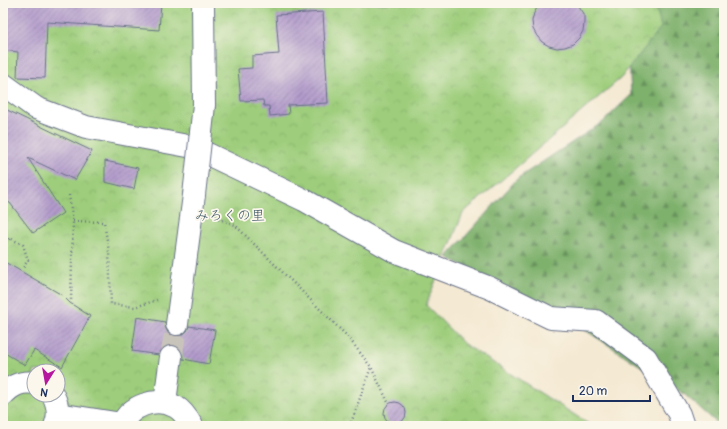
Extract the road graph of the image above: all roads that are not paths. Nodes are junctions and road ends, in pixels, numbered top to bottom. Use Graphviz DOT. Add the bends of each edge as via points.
graph roads {
  1 [pos="203,3"];
  2 [pos="3,84"];
  3 [pos="177,324"];
  4 [pos="171,358"];
  5 [pos="26,382"];
  6 [pos="3,395"];
  7 [pos="165,402"];
  8 [pos="56,412"];
  9 [pos="122,425"];
  10 [pos="192,426"];
  11 [pos="683,426"];
  1 -- 3 [label="street, bridge" via="204,105"];
  2 -- 11 [label="street" via="36,108 86,127 193,147 304,200 394,251 490,288 551,318 596,321 646,358 679,414"];
  4 -- 7 [label="street"];
  5 -- 6 [label="street" via="8,389"];
  7 -- 9 [label="street" via="151,402 139,406 128,414"];
  7 -- 10 [label="street" via="177,407"];
  8 -- 9 [label="street"];
}
